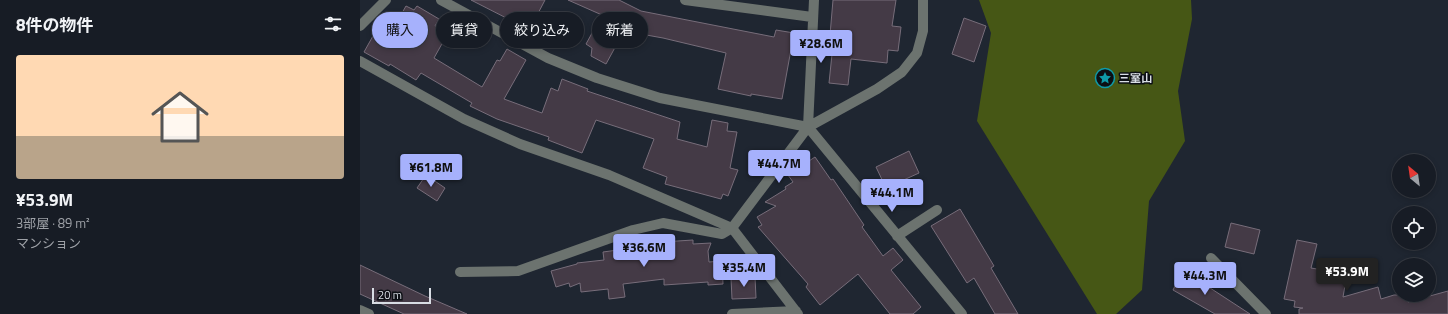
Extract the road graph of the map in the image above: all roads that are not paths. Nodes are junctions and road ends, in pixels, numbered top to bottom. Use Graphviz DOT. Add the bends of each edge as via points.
graph roads {
  1 [pos="386,0"];
  2 [pos="441,0"];
  3 [pos="685,0"];
  4 [pos="814,0"];
  5 [pos="923,0"];
  6 [pos="812,17"];
  7 [pos="360,26"];
  8 [pos="360,61"];
  9 [pos="808,127"];
  10 [pos="938,210"];
  11 [pos="732,228"];
  12 [pos="896,236"];
  13 [pos="1211,258"];
  14 [pos="460,272"];
  15 [pos="360,310"];
  16 [pos="797,313"];
  17 [pos="958,313"];
  18 [pos="369,314"];
  19 [pos="732,314"];
  20 [pos="1266,314"];
  1 -- 7 [label="street"];
  2 -- 9 [label="street" via="548,58 597,78 660,98"];
  3 -- 6 [label="street"];
  4 -- 6 [label="street"];
  5 -- 9 [label="street" via="923,31 917,53 902,72 877,89"];
  6 -- 9 [label="street"];
  8 -- 11 [label="street" via="464,119 520,144 609,175"];
  9 -- 11 [label="street"];
  9 -- 12 [label="street"];
  10 -- 12 [label="street"];
  11 -- 14 [label="street" via="722,234 663,223 633,230 518,271"];
  11 -- 16 [label="street"];
  12 -- 17 [label="street"];
  13 -- 20 [label="street"];
  15 -- 18 [label="street"];
  16 -- 19 [label="street"];
}
